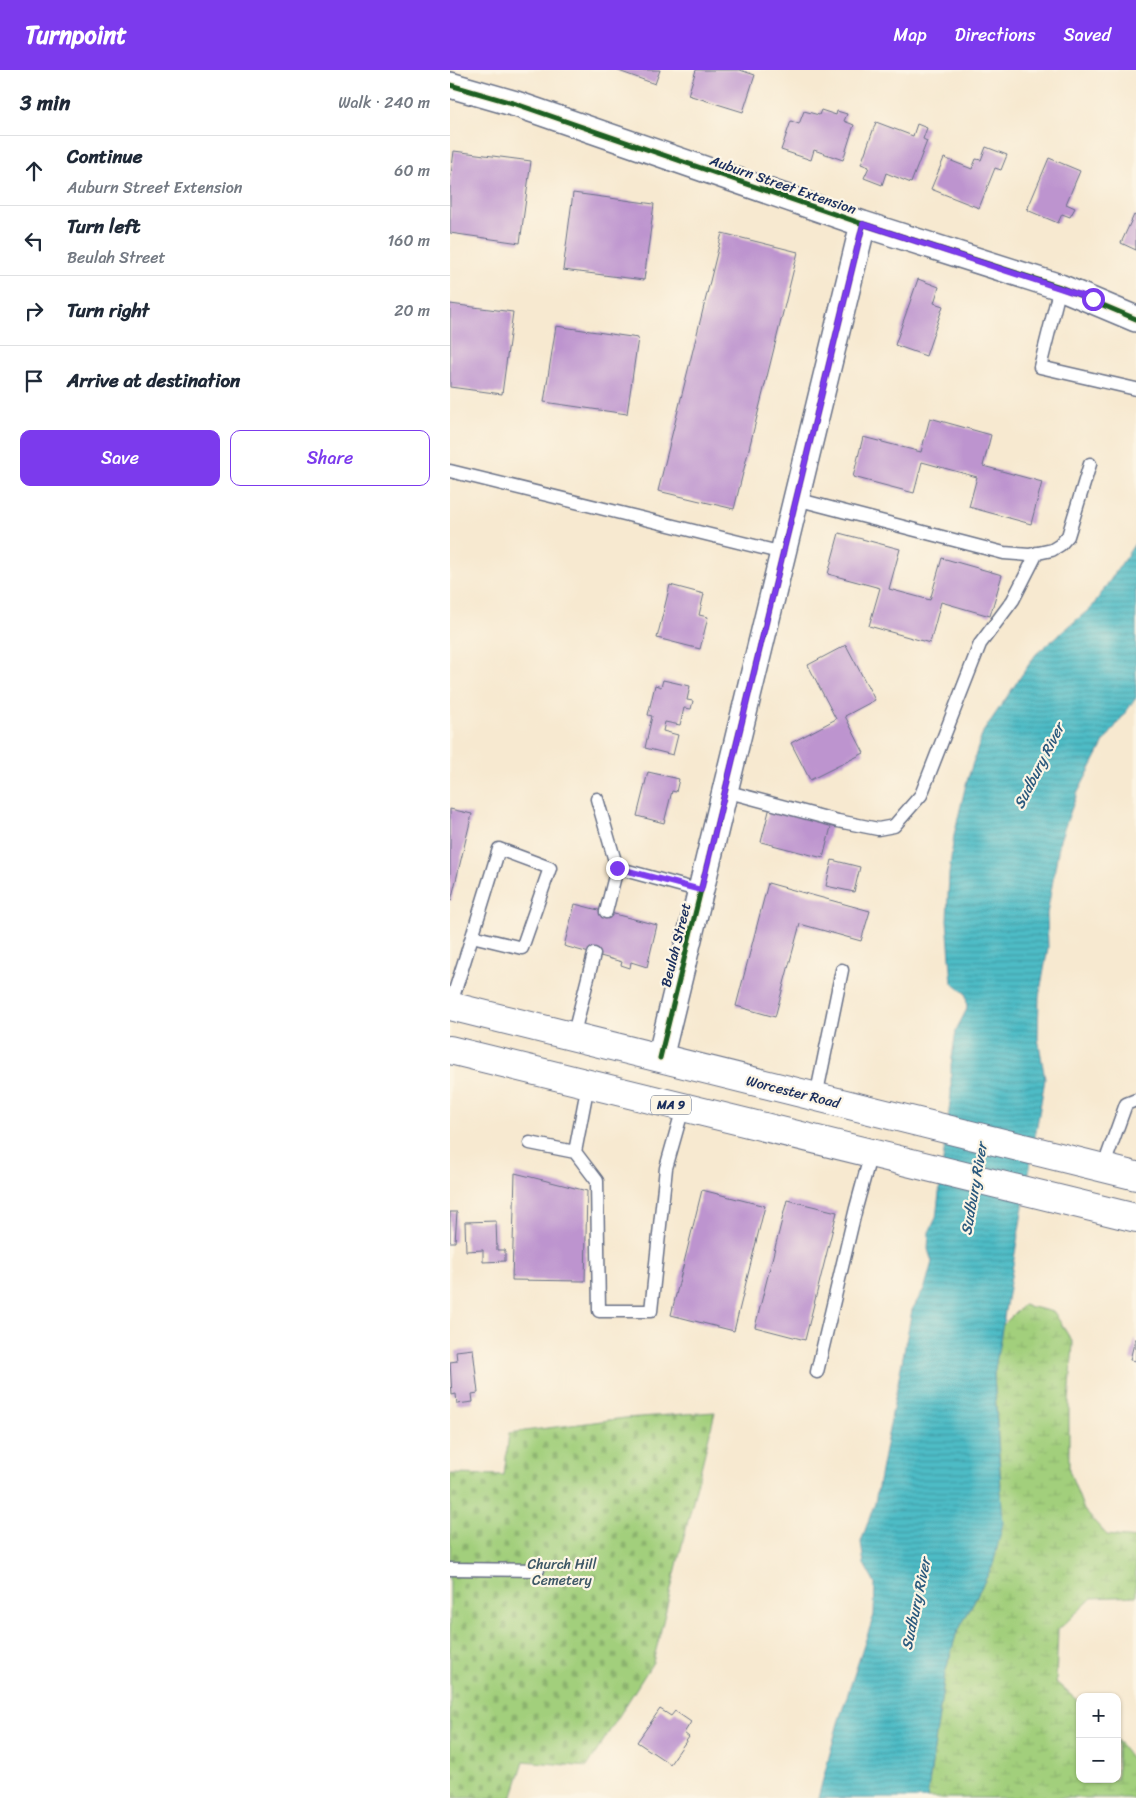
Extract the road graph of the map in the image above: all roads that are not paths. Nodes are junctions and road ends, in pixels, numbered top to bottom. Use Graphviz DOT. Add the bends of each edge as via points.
graph roads {
  1 [pos="450,85"];
  2 [pos="863,224"];
  3 [pos="1060,287"];
  4 [pos="1136,318"];
  5 [pos="1136,389"];
  6 [pos="1090,464"];
  7 [pos="450,471"];
  8 [pos="796,499"];
  9 [pos="783,553"];
  10 [pos="1037,553"];
  11 [pos="725,791"];
  12 [pos="597,799"];
  13 [pos="617,868"];
  14 [pos="701,890"];
  15 [pos="606,912"];
  16 [pos="472,936"];
  17 [pos="594,954"];
  18 [pos="842,970"];
  19 [pos="450,1006"];
  20 [pos="573,1037"];
  21 [pos="450,1050"];
  22 [pos="660,1058"];
  23 [pos="588,1084"];
  24 [pos="816,1098"];
  25 [pos="1136,1100"];
  26 [pos="683,1108"];
  27 [pos="530,1143"];
  28 [pos="575,1152"];
  29 [pos="882,1156"];
  30 [pos="1096,1166"];
  31 [pos="1136,1176"];
  32 [pos="1136,1218"];
  33 [pos="817,1372"];
  34 [pos="450,1569"];
  35 [pos="538,1570"];
  1 -- 2 [label="street, Auburn Street Extension" via="516,104"];
  2 -- 3 [label="street, Auburn Street Extension"];
  2 -- 8 [label="street, Beulah Street"];
  3 -- 4 [label="street, Auburn Street Extension"];
  3 -- 5 [label="lane" via="1040,367"];
  6 -- 10 [label="lane" via="1068,536 1052,550"];
  7 -- 9 [label="lane"];
  8 -- 9 [label="street, Beulah Street"];
  8 -- 10 [label="lane" via="1004,553"];
  9 -- 11 [label="street, Beulah Street"];
  10 -- 11 [label="lane" via="1014,600 980,644 921,796 894,826 878,829 838,821"];
  11 -- 14 [label="street, Beulah Street"];
  12 -- 13 [label="lane"];
  13 -- 14 [label="lane"];
  13 -- 15 [label="lane"];
  14 -- 22 [label="street, Beulah Street"];
  16 -- 16 [label="lane" via="499,849 550,868 522,948"];
  16 -- 19 [label="lane"];
  17 -- 20 [label="lane"];
  18 -- 24 [label="lane"];
  19 -- 20 [label="highway, Worcester Road"];
  20 -- 22 [label="highway, Worcester Road"];
  21 -- 23 [label="highway, MA 9"];
  22 -- 24 [label="highway, Worcester Road"];
  23 -- 26 [label="highway, MA 9"];
  23 -- 28 [label="lane"];
  24 -- 30 [label="highway, Worcester Road"];
  25 -- 30 [label="lane" via="1126,1104"];
  26 -- 28 [label="lane" via="666,1168 651,1310 599,1311 596,1181"];
  26 -- 29 [label="highway, MA 9"];
  27 -- 28 [label="lane"];
  29 -- 32 [label="highway, MA 9"];
  29 -- 33 [label="lane" via="856,1208"];
  30 -- 31 [label="highway, Worcester Road"];
  34 -- 35 [label="lane"];
}
